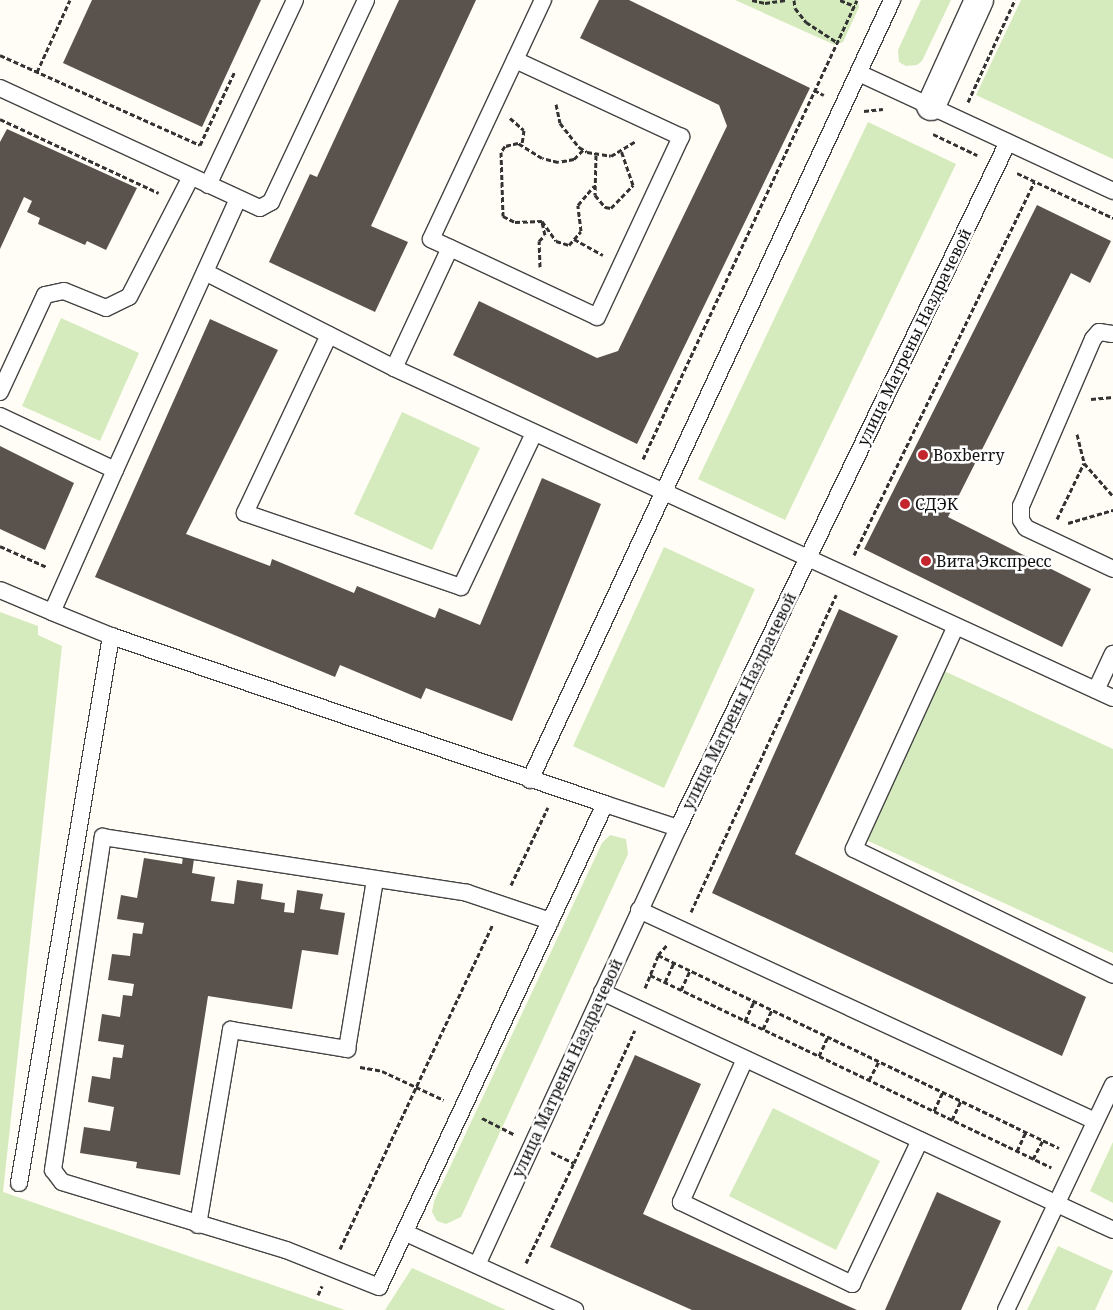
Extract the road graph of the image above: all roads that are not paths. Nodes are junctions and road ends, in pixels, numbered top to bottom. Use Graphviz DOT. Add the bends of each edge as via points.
graph roads {
  1 [pos="295,0"];
  2 [pos="366,0"];
  3 [pos="543,0"];
  4 [pos="892,0"];
  5 [pos="979,0"];
  6 [pos="515,60"];
  7 [pos="859,73"];
  8 [pos="0,88"];
  9 [pos="931,106"];
  10 [pos="1008,142"];
  11 [pos="191,177"];
  12 [pos="208,185"];
  13 [pos="1113,191"];
  14 [pos="238,199"];
  15 [pos="450,248"];
  16 [pos="205,272"];
  17 [pos="1113,333"];
  18 [pos="329,335"];
  19 [pos="394,368"];
  20 [pos="0,392"];
  21 [pos="0,416"];
  22 [pos="534,433"];
  23 [pos="115,470"];
  24 [pos="664,492"];
  25 [pos="808,558"];
  26 [pos="1113,569"];
  27 [pos="0,590"];
  28 [pos="52,612"];
  29 [pos="955,628"];
  30 [pos="111,636"];
  31 [pos="1113,654"];
  32 [pos="1096,690"];
  33 [pos="1113,698"];
  34 [pos="530,780"];
  35 [pos="605,804"];
  36 [pos="678,828"];
  37 [pos="375,879"];
  38 [pos="639,910"];
  39 [pos="550,921"];
  40 [pos="1113,975"];
  41 [pos="602,992"];
  42 [pos="745,1058"];
  43 [pos="1113,1085"];
  44 [pos="1095,1121"];
  45 [pos="920,1140"];
  46 [pos="19,1183"];
  47 [pos="1054,1204"];
  48 [pos="198,1225"];
  49 [pos="1113,1230"];
  50 [pos="406,1233"];
  51 [pos="477,1265"];
  52 [pos="575,1310"];
  53 [pos="1006,1310"];
  1 -- 12 [label="lane"];
  2 -- 14 [label="lane" via="271,202 260,208"];
  3 -- 6 [label="lane"];
  4 -- 7 [label="lane"];
  5 -- 9 [label="street"];
  6 -- 15 [label="lane" via="431,239"];
  6 -- 15 [label="lane" via="680,137 597,316"];
  7 -- 9 [label="lane"];
  7 -- 24 [label="lane"];
  8 -- 11 [label="lane"];
  9 -- 10 [label="lane"];
  10 -- 13 [label="lane"];
  10 -- 25 [label="lane, улица Матрены Наздрачевой"];
  11 -- 12 [label="lane"];
  11 -- 20 [label="lane" via="129,297 106,308 64,291 45,295"];
  12 -- 14 [label="lane"];
  14 -- 16 [label="lane"];
  15 -- 19 [label="lane"];
  16 -- 18 [label="lane"];
  16 -- 23 [label="lane"];
  17 -- 26 [label="lane" via="1099,332 1093,339 1021,506 1021,520 1026,528"];
  18 -- 19 [label="lane"];
  18 -- 22 [label="lane" via="245,513 461,587"];
  19 -- 22 [label="lane"];
  21 -- 23 [label="lane"];
  22 -- 24 [label="lane"];
  23 -- 28 [label="lane"];
  24 -- 25 [label="lane"];
  24 -- 34 [label="lane"];
  25 -- 29 [label="lane"];
  25 -- 36 [label="lane, улица Матрены Наздрачевой"];
  27 -- 28 [label="lane"];
  28 -- 30 [label="lane"];
  29 -- 32 [label="lane"];
  29 -- 40 [label="lane" via="854,849"];
  30 -- 34 [label="lane"];
  30 -- 46 [label="lane"];
  31 -- 32 [label="lane"];
  32 -- 33 [label="lane"];
  34 -- 35 [label="lane"];
  35 -- 36 [label="lane"];
  35 -- 39 [label="lane"];
  36 -- 38 [label="lane, улица Матрены Наздрачевой"];
  37 -- 39 [label="lane" via="467,893"];
  37 -- 48 [label="lane" via="346,1049 231,1030"];
  37 -- 48 [label="lane" via="103,837 52,1170 62,1182"];
  38 -- 41 [label="lane, улица Матрены Наздрачевой"];
  38 -- 44 [label="lane"];
  39 -- 50 [label="lane"];
  41 -- 42 [label="lane"];
  41 -- 51 [label="lane, улица Матрены Наздрачевой"];
  42 -- 45 [label="lane"];
  42 -- 45 [label="lane" via="681,1202 852,1284"];
  43 -- 44 [label="lane"];
  44 -- 47 [label="lane"];
  45 -- 47 [label="lane"];
  47 -- 49 [label="lane"];
  47 -- 53 [label="lane"];
  48 -- 50 [label="lane" via="286,1250 380,1288"];
  50 -- 51 [label="lane"];
  51 -- 52 [label="lane"];
}
